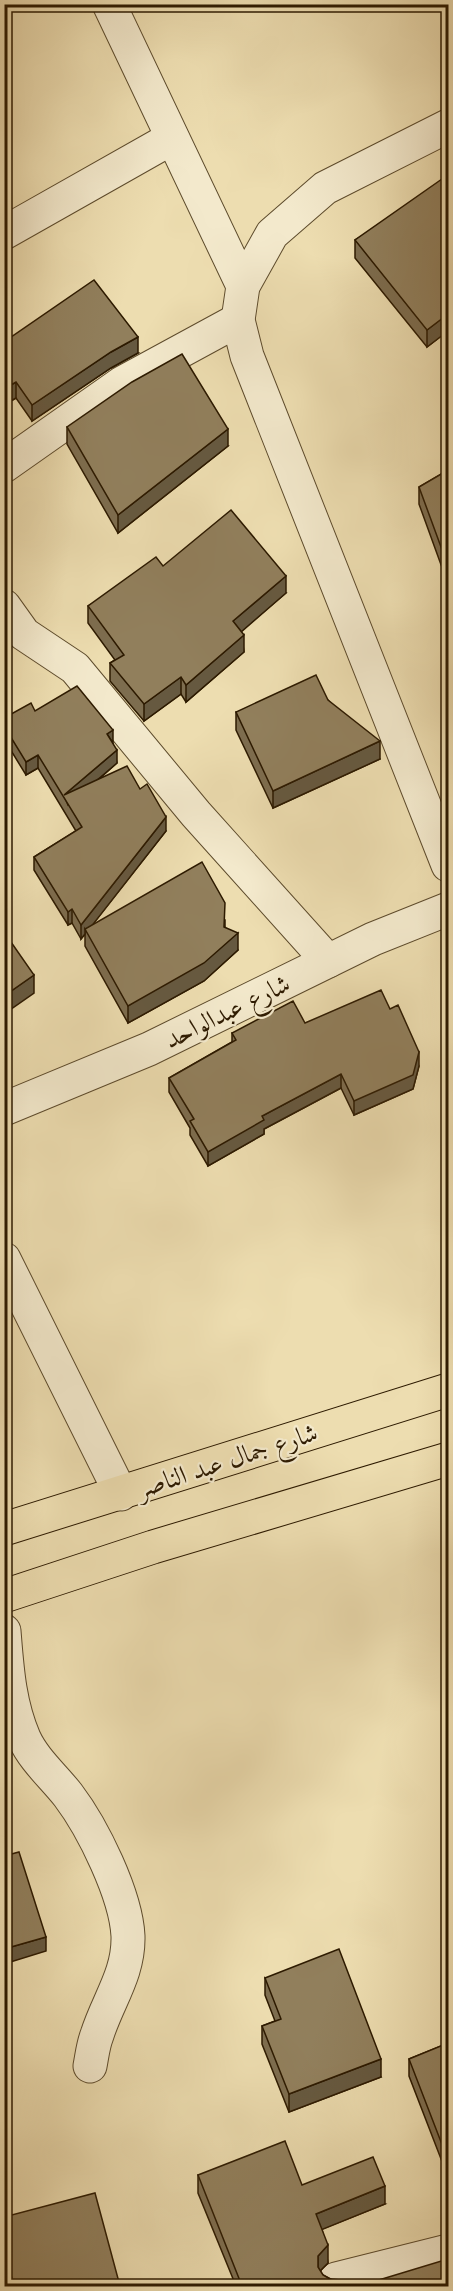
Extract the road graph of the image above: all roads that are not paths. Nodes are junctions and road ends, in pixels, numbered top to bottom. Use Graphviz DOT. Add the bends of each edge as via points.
graph roads {
  1 [pos="109,4"];
  2 [pos="448,126"];
  3 [pos="172,138"];
  4 [pos="4,233"];
  5 [pos="243,286"];
  6 [pos="238,320"];
  7 [pos="4,466"];
  8 [pos="4,606"];
  9 [pos="448,865"];
  10 [pos="448,909"];
  11 [pos="328,961"];
  12 [pos="4,1109"];
  13 [pos="4,1259"];
  14 [pos="448,1390"];
  15 [pos="448,1459"];
  16 [pos="121,1494"];
  17 [pos="4,1529"];
  18 [pos="4,1596"];
  19 [pos="4,1631"];
  20 [pos="90,2066"];
  21 [pos="448,2251"];
  22 [pos="336,2279"];
  1 -- 3 [label="street"];
  2 -- 5 [label="street" via="325,188 272,234"];
  3 -- 4 [label="street"];
  3 -- 5 [label="street"];
  5 -- 6 [label="street"];
  6 -- 7 [label="street" via="122,383"];
  6 -- 9 [label="street" via="247,356"];
  8 -- 11 [label="street" via="24,634 75,668 91,685 196,814"];
  10 -- 11 [label="street, شارع عبدالواحد"];
  11 -- 12 [label="street, شارع عبدالواحد" via="197,1027"];
  13 -- 16 [label="street"];
  14 -- 16 [label="main road, شارع جمال عبد الناصر"];
  15 -- 18 [label="main road"];
  16 -- 17 [label="main road, شارع جمال عبد الناصر"];
  19 -- 20 [label="street" via="9,1691 25,1740 89,1826 125,1915 127,1960 97,2034"];
  21 -- 22 [label="street"];
}
